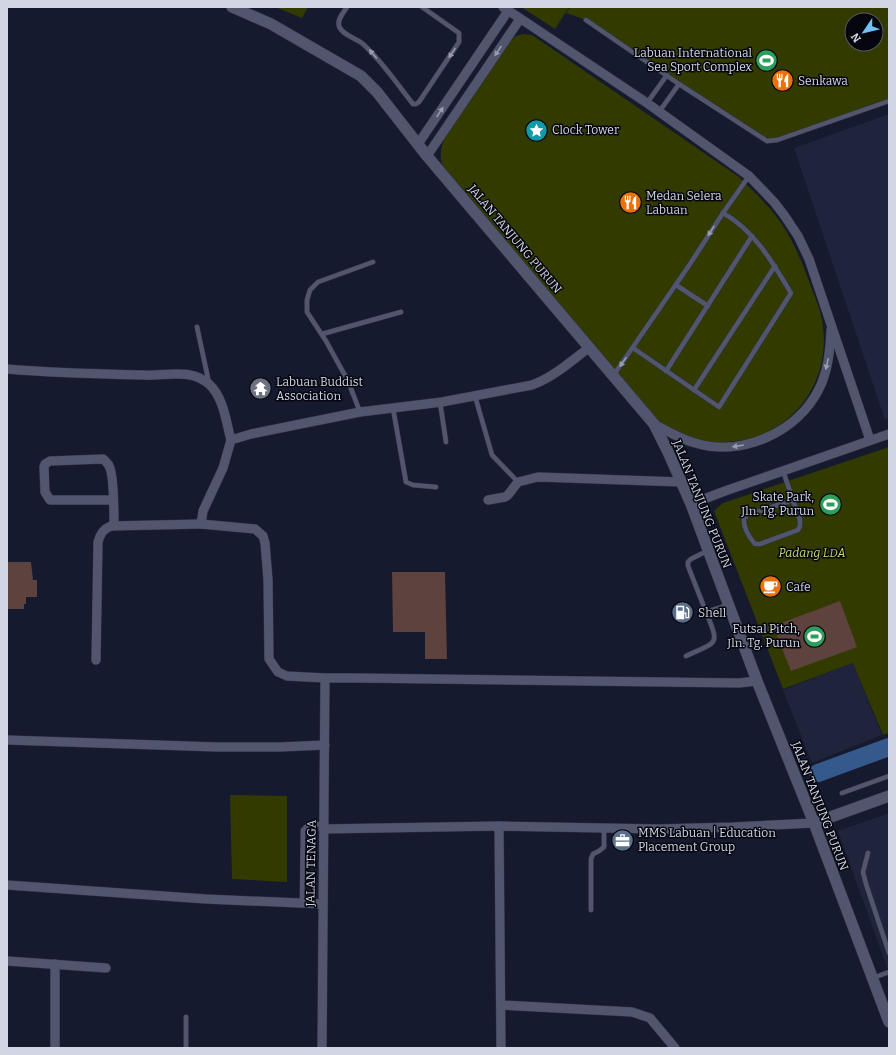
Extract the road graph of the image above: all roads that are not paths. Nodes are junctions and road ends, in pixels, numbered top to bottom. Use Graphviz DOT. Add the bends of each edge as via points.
graph roads {
  1 [pos="232,7"];
  2 [pos="347,7"];
  3 [pos="422,7"];
  4 [pos="505,9"];
  5 [pos="520,19"];
  6 [pos="586,20"];
  7 [pos="667,75"];
  8 [pos="679,84"];
  9 [pos="889,101"];
  10 [pos="647,103"];
  11 [pos="659,112"];
  12 [pos="418,144"];
  13 [pos="427,156"];
  14 [pos="749,176"];
  15 [pos="723,213"];
  16 [pos="752,236"];
  17 [pos="373,262"];
  18 [pos="775,266"];
  19 [pos="676,285"];
  20 [pos="708,306"];
  21 [pos="401,312"];
  22 [pos="832,325"];
  23 [pos="197,327"];
  24 [pos="322,334"];
  25 [pos="590,347"];
  26 [pos="633,348"];
  27 [pos="7,369"];
  28 [pos="666,370"];
  29 [pos="613,376"];
  30 [pos="209,385"];
  31 [pos="694,390"];
  32 [pos="475,396"];
  33 [pos="440,402"];
  34 [pos="393,408"];
  35 [pos="360,412"];
  36 [pos="654,424"];
  37 [pos="889,434"];
  38 [pos="231,440"];
  39 [pos="870,440"];
  40 [pos="446,442"];
  41 [pos="783,470"];
  42 [pos="518,482"];
  43 [pos="681,482"];
  44 [pos="436,487"];
  45 [pos="113,500"];
  46 [pos="488,500"];
  47 [pos="793,500"];
  48 [pos="691,504"];
  49 [pos="201,524"];
  50 [pos="114,526"];
  51 [pos="708,551"];
  52 [pos="729,605"];
  53 [pos="706,612"];
  54 [pos="686,656"];
  55 [pos="96,660"];
  56 [pos="325,678"];
  57 [pos="757,681"];
  58 [pos="7,740"];
  59 [pos="325,745"];
  60 [pos="889,776"];
  61 [pos="842,793"];
  62 [pos="889,796"];
  63 [pos="814,824"];
  64 [pos="323,826"];
  65 [pos="500,826"];
  66 [pos="604,828"];
  67 [pos="868,853"];
  68 [pos="7,885"];
  69 [pos="302,903"];
  70 [pos="323,904"];
  71 [pos="591,910"];
  72 [pos="889,953"];
  73 [pos="7,961"];
  74 [pos="55,964"];
  75 [pos="106,968"];
  76 [pos="889,972"];
  77 [pos="872,978"];
  78 [pos="500,1005"];
  79 [pos="186,1017"];
  80 [pos="889,1022"];
  81 [pos="54,1048"];
  82 [pos="186,1048"];
  83 [pos="322,1048"];
  84 [pos="501,1048"];
  85 [pos="675,1048"];
  1 -- 12 [label="street, JALAN TANJUNG PURUN" via="271,24 361,76"];
  3 -- 2 [label="lane, one-way" via="459,33 460,42 416,104 413,104 372,52 339,28 339,20"];
  4 -- 5 [label="street"];
  12 -- 4 [label="street, one-way"];
  5 -- 10 [label="street"];
  5 -- 13 [label="street, one-way"];
  6 -- 7 [label="lane"];
  7 -- 8 [label="lane"];
  7 -- 10 [label="lane"];
  8 -- 9 [label="lane" via="767,141 777,140"];
  8 -- 11 [label="lane"];
  10 -- 11 [label="street"];
  11 -- 14 [label="street"];
  12 -- 13 [label="street, JALAN TANJUNG PURUN"];
  13 -- 25 [label="street, JALAN TANJUNG PURUN"];
  14 -- 15 [label="lane"];
  14 -- 22 [label="street" via="774,202 798,236 809,259"];
  15 -- 16 [label="lane"];
  15 -- 19 [label="lane, one-way"];
  16 -- 18 [label="lane"];
  16 -- 20 [label="lane"];
  17 -- 24 [label="lane" via="318,282 310,290 307,312"];
  18 -- 31 [label="lane"];
  18 -- 31 [label="lane" via="791,293 719,407"];
  19 -- 20 [label="lane"];
  19 -- 26 [label="lane"];
  20 -- 28 [label="lane"];
  21 -- 24 [label="lane"];
  22 -- 36 [label="street, one-way" via="830,354 819,389 790,424 775,434 753,443 724,448 696,444"];
  22 -- 39 [label="street"];
  23 -- 30 [label="lane"];
  24 -- 35 [label="lane" via="348,381"];
  25 -- 29 [label="street, JALAN TANJUNG PURUN"];
  25 -- 32 [label="street" via="542,381"];
  26 -- 28 [label="lane"];
  26 -- 29 [label="lane, one-way"];
  27 -- 30 [label="street" via="180,374 201,379"];
  28 -- 31 [label="lane"];
  29 -- 36 [label="street, JALAN TANJUNG PURUN"];
  30 -- 38 [label="street" via="223,408"];
  32 -- 33 [label="street"];
  32 -- 42 [label="lane" via="490,452"];
  33 -- 34 [label="street"];
  33 -- 40 [label="lane"];
  34 -- 35 [label="street"];
  34 -- 44 [label="lane" via="406,482"];
  35 -- 38 [label="street"];
  36 -- 43 [label="street, JALAN TANJUNG PURUN"];
  37 -- 39 [label="street"];
  38 -- 49 [label="street" via="223,468 203,511"];
  39 -- 41 [label="street"];
  41 -- 47 [label="lane"];
  41 -- 48 [label="street"];
  42 -- 43 [label="street" via="538,477"];
  42 -- 46 [label="street" via="508,495"];
  43 -- 48 [label="street, JALAN TANJUNG PURUN"];
  45 -- 45 [label="street" via="111,470 103,459 50,461 45,464 45,492 50,500"];
  45 -- 50 [label="street"];
  47 -- 47 [label="lane" via="800,520 798,530 755,544 750,539 744,518"];
  48 -- 51 [label="street, JALAN TANJUNG PURUN"];
  49 -- 50 [label="street"];
  49 -- 56 [label="street" via="256,529 263,536 266,543 268,580 269,659 278,672 287,676"];
  50 -- 55 [label="street" via="105,528 98,542"];
  51 -- 52 [label="street, JALAN TANJUNG PURUN"];
  51 -- 53 [label="lane" via="688,562"];
  52 -- 53 [label="lane"];
  52 -- 57 [label="street, JALAN TANJUNG PURUN"];
  53 -- 54 [label="lane" via="715,639 712,644"];
  56 -- 57 [label="street" via="739,683"];
  56 -- 59 [label="street, JALAN TENAGA"];
  57 -- 63 [label="street, JALAN TANJUNG PURUN"];
  58 -- 59 [label="street" via="217,747"];
  59 -- 64 [label="street, JALAN TENAGA"];
  60 -- 61 [label="lane"];
  62 -- 63 [label="street"];
  63 -- 66 [label="street" via="733,828"];
  63 -- 77 [label="street, JALAN TANJUNG PURUN"];
  64 -- 65 [label="street"];
  64 -- 69 [label="lane" via="308,824 303,830"];
  64 -- 70 [label="street, JALAN TENAGA"];
  65 -- 66 [label="street"];
  65 -- 78 [label="street"];
  66 -- 71 [label="lane" via="604,847 593,854 591,860"];
  67 -- 72 [label="lane" via="864,872 866,884"];
  68 -- 69 [label="street"];
  69 -- 70 [label="street"];
  70 -- 83 [label="street, JALAN TENAGA"];
  73 -- 74 [label="street"];
  74 -- 75 [label="street"];
  74 -- 81 [label="street"];
  76 -- 77 [label="lane"];
  77 -- 80 [label="street, JALAN TANJUNG PURUN"];
  78 -- 84 [label="street"];
  78 -- 85 [label="street" via="642,1014 650,1018"];
  79 -- 82 [label="lane"];
}
